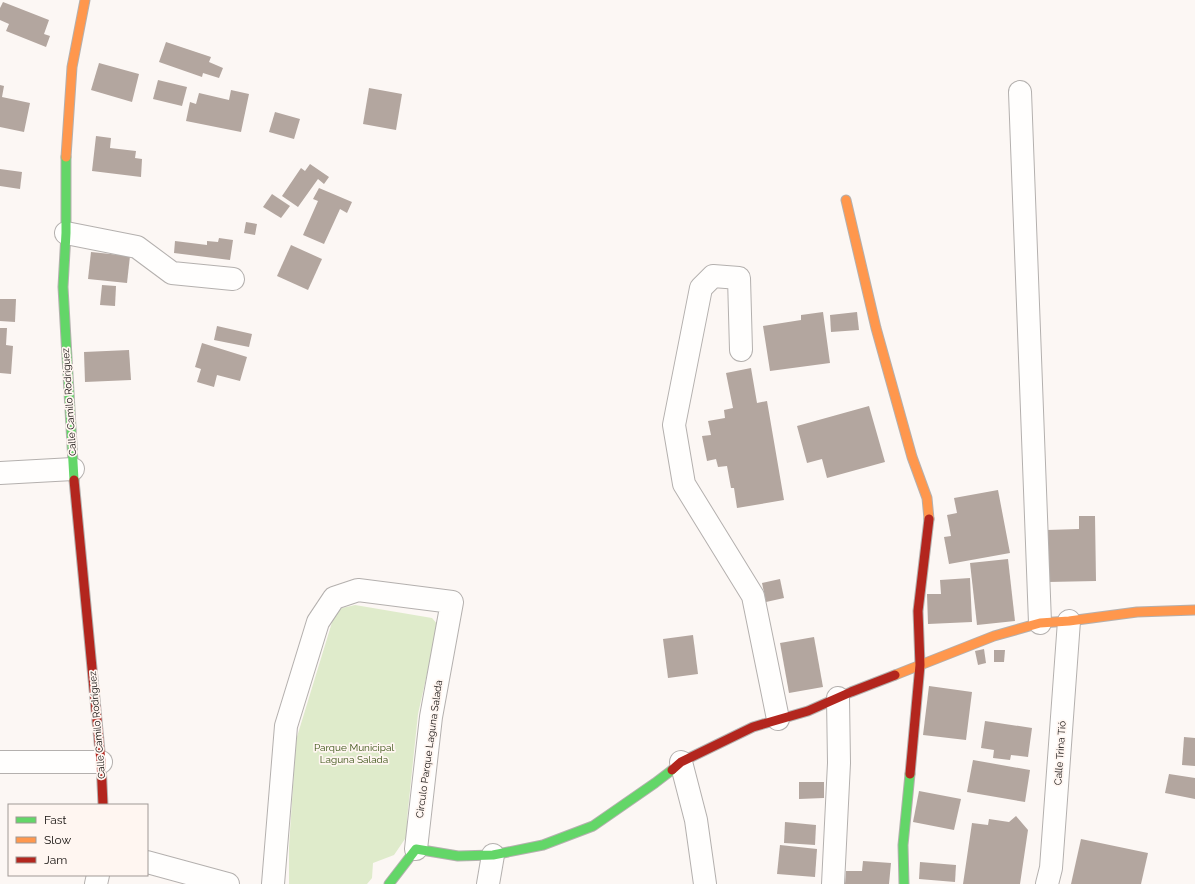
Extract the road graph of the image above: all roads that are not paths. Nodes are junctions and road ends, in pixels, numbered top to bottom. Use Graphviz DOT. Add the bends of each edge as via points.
graph roads {
  1 [pos="85,0"];
  2 [pos="1020,92"];
  3 [pos="846,200"];
  4 [pos="66,233"];
  5 [pos="233,279"];
  6 [pos="741,350"];
  7 [pos="73,469"];
  8 [pos="0,473"];
  9 [pos="1195,610"];
  10 [pos="1069,621"];
  11 [pos="1040,623"];
  12 [pos="920,665"];
  13 [pos="838,698"];
  14 [pos="778,720"];
  15 [pos="0,762"];
  16 [pos="101,762"];
  17 [pos="681,762"];
  18 [pos="103,804"];
  19 [pos="416,849"];
  20 [pos="493,855"];
  21 [pos="148,862"];
  22 [pos="228,884"];
  23 [pos="273,884"];
  24 [pos="389,884"];
  25 [pos="488,884"];
  26 [pos="705,884"];
  27 [pos="833,884"];
  28 [pos="904,884"];
  29 [pos="1047,884"];
  1 -- 4 [label="street, Calle Camilo Rodríguez" via="72,67 66,143"];
  2 -- 11 [label="street"];
  3 -- 12 [label="street" via="876,328 912,457 927,498 929,520 918,611"];
  4 -- 5 [label="street" via="137,247 172,273"];
  4 -- 7 [label="street, Calle Camilo Rodríguez" via="63,287"];
  6 -- 14 [label="street" via="739,278 713,276 701,288 674,425 684,484 753,596"];
  7 -- 8 [label="street"];
  7 -- 16 [label="street, Calle Camilo Rodríguez"];
  9 -- 10 [label="street" via="1137,612"];
  10 -- 11 [label="street"];
  10 -- 29 [label="street, Calle Trina Tió" via="1051,868"];
  11 -- 12 [label="street" via="994,636"];
  12 -- 13 [label="street"];
  12 -- 28 [label="street" via="903,845"];
  13 -- 14 [label="street"];
  13 -- 27 [label="street" via="839,763"];
  14 -- 17 [label="street" via="754,727"];
  15 -- 16 [label="street"];
  16 -- 18 [label="street, Calle Camilo Rodríguez"];
  17 -- 20 [label="street" via="593,826 543,845"];
  17 -- 26 [label="street" via="696,820"];
  19 -- 20 [label="street" via="458,856"];
  19 -- 23 [label="street, Circulo Parque Laguna Salada" via="431,717 452,602 358,590 334,598 318,622 286,726"];
  19 -- 24 [label="street"];
  20 -- 25 [label="street"];
  21 -- 22 [label="street"];
}
